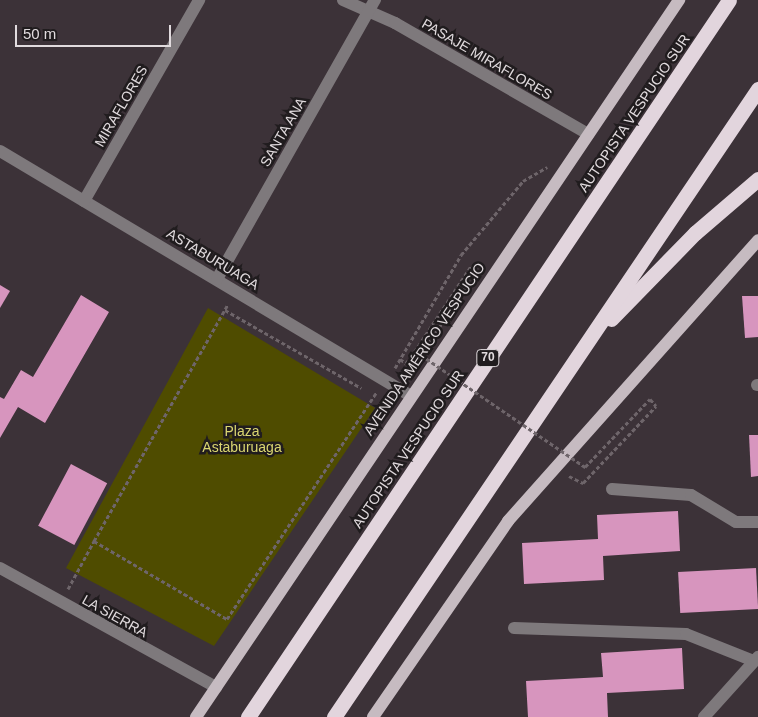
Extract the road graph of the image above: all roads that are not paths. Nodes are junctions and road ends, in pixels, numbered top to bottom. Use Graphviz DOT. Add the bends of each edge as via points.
graph roads {
  1 [pos="199,0"];
  2 [pos="343,0"];
  3 [pos="376,0"];
  4 [pos="679,0"];
  5 [pos="729,0"];
  6 [pos="369,12"];
  7 [pos="758,89"];
  8 [pos="588,134"];
  9 [pos="0,151"];
  10 [pos="758,179"];
  11 [pos="84,201"];
  12 [pos="758,240"];
  13 [pos="217,279"];
  14 [pos="583,347"];
  15 [pos="409,395"];
  16 [pos="612,489"];
  17 [pos="758,522"];
  18 [pos="0,568"];
  19 [pos="514,628"];
  20 [pos="756,659"];
  21 [pos="216,687"];
  22 [pos="382,703"];
  23 [pos="196,717"];
  24 [pos="248,717"];
  25 [pos="334,717"];
  26 [pos="373,717"];
  27 [pos="378,717"];
  28 [pos="704,717"];
  1 -- 11 [label="street, MIRAFLORES"];
  2 -- 6 [label="street, PASAJE MIRAFLORES"];
  3 -- 6 [label="street, SANTA ANA"];
  4 -- 8 [label="main road, AVENIDA AMÉRICO VESPUCIO"];
  5 -- 24 [label="highway, AUTOPISTA VESPUCIO SUR / 70"];
  6 -- 8 [label="street, PASAJE MIRAFLORES"];
  6 -- 13 [label="street, SANTA ANA"];
  7 -- 14 [label="highway"];
  8 -- 15 [label="main road, AVENIDA AMÉRICO VESPUCIO"];
  9 -- 11 [label="street, ASTABURUAGA"];
  10 -- 14 [label="highway" via="695,232"];
  11 -- 13 [label="street, ASTABURUAGA"];
  12 -- 22 [label="main road" via="508,521"];
  13 -- 15 [label="street, ASTABURUAGA"];
  14 -- 25 [label="highway"];
  15 -- 21 [label="main road, AVENIDA AMÉRICO VESPUCIO"];
  16 -- 17 [label="street" via="691,495 736,522"];
  18 -- 21 [label="street, LA SIERRA"];
  19 -- 20 [label="street" via="686,634"];
  20 -- 28 [label="street"];
  21 -- 23 [label="main road, AVENIDA AMÉRICO VESPUCIO"];
  22 -- 26 [label="main road"];
  22 -- 27 [label="street"];
}
